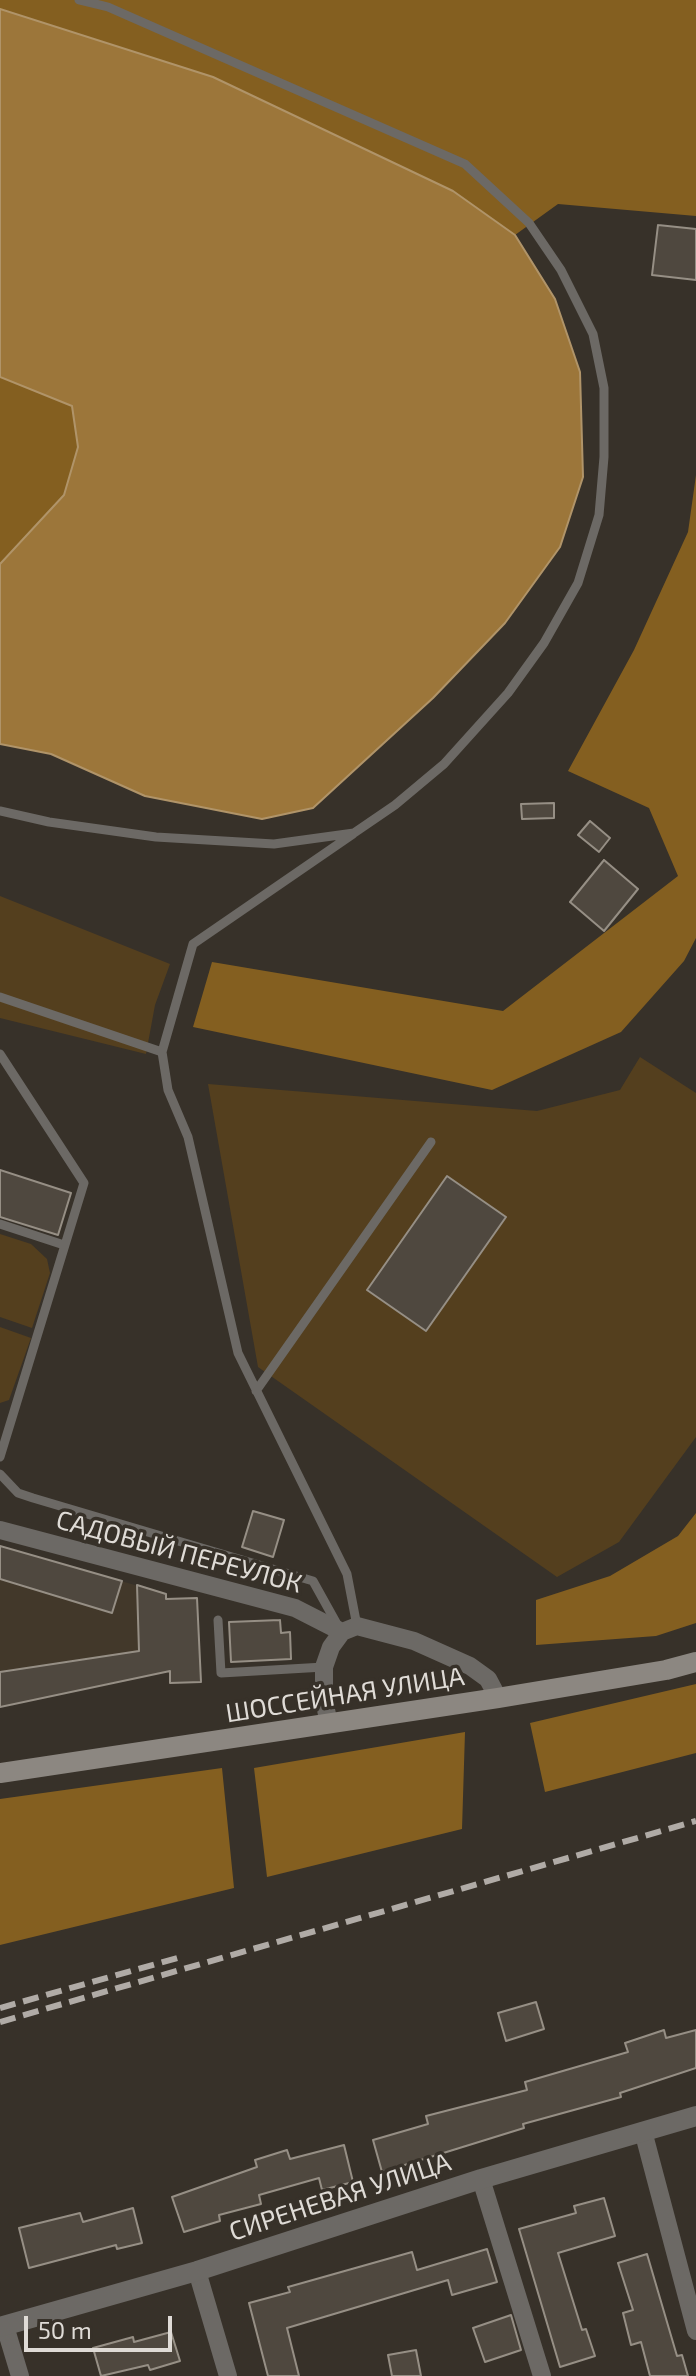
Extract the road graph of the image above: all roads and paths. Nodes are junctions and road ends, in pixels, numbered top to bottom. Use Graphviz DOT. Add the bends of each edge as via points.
graph roads {
  1 [pos="79,0"];
  2 [pos="0,811"];
  3 [pos="354,833"];
  4 [pos="0,997"];
  5 [pos="162,1052"];
  6 [pos="0,1054"];
  7 [pos="431,1142"];
  8 [pos="0,1224"];
  9 [pos="64,1245"];
  10 [pos="256,1391"];
  11 [pos="0,1410"];
  12 [pos="12,1414"];
  13 [pos="0,1457"];
  14 [pos="0,1474"];
  15 [pos="0,1530"];
  16 [pos="218,1620"];
  17 [pos="349,1629"];
  18 [pos="696,1662"];
  19 [pos="324,1667"];
  20 [pos="498,1698"];
  21 [pos="329,1724"];
  22 [pos="0,1773"];
  23 [pos="696,2116"];
  24 [pos="643,2131"];
  25 [pos="481,2179"];
  26 [pos="197,2271"];
  27 [pos="2,2326"];
  28 [pos="696,2331"];
  29 [pos="20,2376"];
  30 [pos="228,2376"];
  31 [pos="542,2376"];
  1 -- 3 [label="lane" via="122,12 465,164 529,223 561,270 593,334 604,388 604,457 599,515 578,583 508,693 444,764"];
  2 -- 3 [label="lane" via="156,837 274,844"];
  3 -- 5 [label="lane" via="193,944"];
  4 -- 5 [label="lane"];
  5 -- 10 [label="lane" via="168,1090 188,1137 238,1353"];
  6 -- 9 [label="lane" via="84,1183"];
  7 -- 10 [label="lane"];
  8 -- 9 [label="lane"];
  9 -- 12 [label="lane"];
  10 -- 17 [label="lane" via="347,1574"];
  11 -- 12 [label="lane"];
  12 -- 13 [label="lane"];
  14 -- 17 [label="lane" via="18,1493 313,1581"];
  15 -- 17 [label="street, САДОВЫЙ ПЕРЕУЛОК" via="295,1608"];
  16 -- 19 [label="lane" via="221,1673"];
  17 -- 19 [label="street" via="331,1647"];
  17 -- 20 [label="street, САДОВЫЙ ПЕРЕУЛОК" via="414,1641 470,1666 488,1679"];
  18 -- 20 [label="main road, ШОССЕЙНАЯ УЛИЦА"];
  19 -- 21 [label="street"];
  20 -- 21 [label="main road, ШОССЕЙНАЯ УЛИЦА"];
  21 -- 22 [label="main road, ШОССЕЙНАЯ УЛИЦА"];
  23 -- 24 [label="street, СИРЕНЕВАЯ УЛИЦА"];
  24 -- 25 [label="street, СИРЕНЕВАЯ УЛИЦА"];
  24 -- 28 [label="street"];
  25 -- 26 [label="street, СИРЕНЕВАЯ УЛИЦА"];
  25 -- 31 [label="street"];
  26 -- 27 [label="street, СИРЕНЕВАЯ УЛИЦА"];
  26 -- 30 [label="street"];
  27 -- 29 [label="street"];
}
